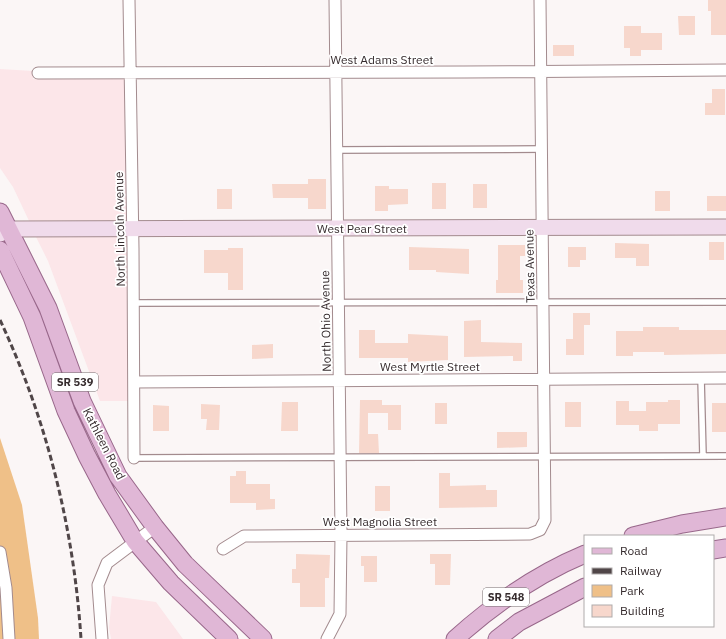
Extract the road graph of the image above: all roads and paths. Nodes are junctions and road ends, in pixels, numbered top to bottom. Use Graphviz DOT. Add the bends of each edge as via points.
graph roads {
  1 [pos="129,0"];
  2 [pos="335,0"];
  3 [pos="540,0"];
  4 [pos="726,70"];
  5 [pos="541,71"];
  6 [pos="38,73"];
  7 [pos="130,73"];
  8 [pos="336,73"];
  9 [pos="542,149"];
  10 [pos="336,150"];
  11 [pos="0,212"];
  12 [pos="726,227"];
  13 [pos="542,228"];
  14 [pos="133,229"];
  15 [pos="337,229"];
  16 [pos="5,232"];
  17 [pos="0,250"];
  18 [pos="726,302"];
  19 [pos="134,303"];
  20 [pos="338,303"];
  21 [pos="544,303"];
  22 [pos="702,378"];
  23 [pos="726,378"];
  24 [pos="544,380"];
  25 [pos="340,381"];
  26 [pos="134,382"];
  27 [pos="703,456"];
  28 [pos="726,456"];
  29 [pos="545,457"];
  30 [pos="134,458"];
  31 [pos="340,458"];
  32 [pos="726,517"];
  33 [pos="155,528"];
  34 [pos="540,530"];
  35 [pos="341,535"];
  36 [pos="637,535"];
  37 [pos="135,541"];
  38 [pos="726,548"];
  39 [pos="223,549"];
  40 [pos="714,550"];
  41 [pos="0,552"];
  42 [pos="584,554"];
  43 [pos="584,588"];
  44 [pos="9,639"];
  45 [pos="102,639"];
  46 [pos="229,639"];
  47 [pos="263,639"];
  48 [pos="327,639"];
  49 [pos="455,639"];
  50 [pos="497,639"];
  1 -- 7 [label="street, North Lincoln Avenue"];
  2 -- 8 [label="street, North Ohio Avenue"];
  3 -- 5 [label="street, Texas Avenue"];
  4 -- 5 [label="street, West Adams Street"];
  5 -- 8 [label="street, West Adams Street"];
  5 -- 9 [label="street, Texas Avenue"];
  6 -- 7 [label="street, West Adams Street"];
  7 -- 8 [label="street, West Adams Street"];
  7 -- 14 [label="street, North Lincoln Avenue"];
  8 -- 10 [label="street, North Ohio Avenue"];
  9 -- 10 [label="lane"];
  9 -- 13 [label="street, Texas Avenue"];
  10 -- 15 [label="street, North Ohio Avenue"];
  11 -- 16 [label="main road, Kathleen Road / SR 539"];
  12 -- 13 [label="street, West Pear Street"];
  13 -- 15 [label="street, West Pear Street"];
  13 -- 21 [label="street, Texas Avenue"];
  14 -- 15 [label="street, West Pear Street"];
  14 -- 16 [label="street, West Pear Street"];
  14 -- 19 [label="street, North Lincoln Avenue"];
  15 -- 20 [label="street, North Ohio Avenue"];
  16 -- 33 [label="main road, Kathleen Road / SR 539" via="48,308 82,401 118,476"];
  17 -- 37 [label="main road, Kathleen Road / SR 539" via="32,317 66,410 87,456"];
  18 -- 21 [label="lane"];
  19 -- 20 [label="lane"];
  19 -- 26 [label="street, North Lincoln Avenue"];
  20 -- 21 [label="lane"];
  20 -- 25 [label="street, North Ohio Avenue"];
  21 -- 24 [label="street, Texas Avenue"];
  22 -- 23 [label="street, West Myrtle Street"];
  22 -- 24 [label="street, West Myrtle Street"];
  22 -- 27 [label="lane"];
  24 -- 25 [label="street, West Myrtle Street"];
  24 -- 29 [label="street, Texas Avenue"];
  25 -- 26 [label="street, West Myrtle Street"];
  25 -- 31 [label="street, North Ohio Avenue"];
  26 -- 30 [label="street, North Lincoln Avenue"];
  27 -- 28 [label="lane"];
  27 -- 29 [label="lane"];
  29 -- 31 [label="lane"];
  29 -- 34 [label="street, Texas Avenue" via="545,520"];
  30 -- 31 [label="lane"];
  31 -- 35 [label="street, North Ohio Avenue"];
  32 -- 36 [label="main road"];
  33 -- 37 [label="street"];
  33 -- 47 [label="main road, Kathleen Road / SR 539" via="185,564"];
  34 -- 35 [label="street, West Magnolia Street" via="530,534"];
  35 -- 39 [label="street, West Magnolia Street" via="244,536"];
  35 -- 48 [label="street, North Ohio Avenue" via="340,614"];
  37 -- 45 [label="street" via="107,563 98,585"];
  37 -- 46 [label="main road, Kathleen Road / SR 539" via="171,583"];
  38 -- 40 [label="main road"];
  41 -- 44 [label="street" via="6,588"];
  42 -- 49 [label="main road, SR 548" via="541,575 505,598"];
  43 -- 50 [label="main road, SR 548" via="519,622"];
}
